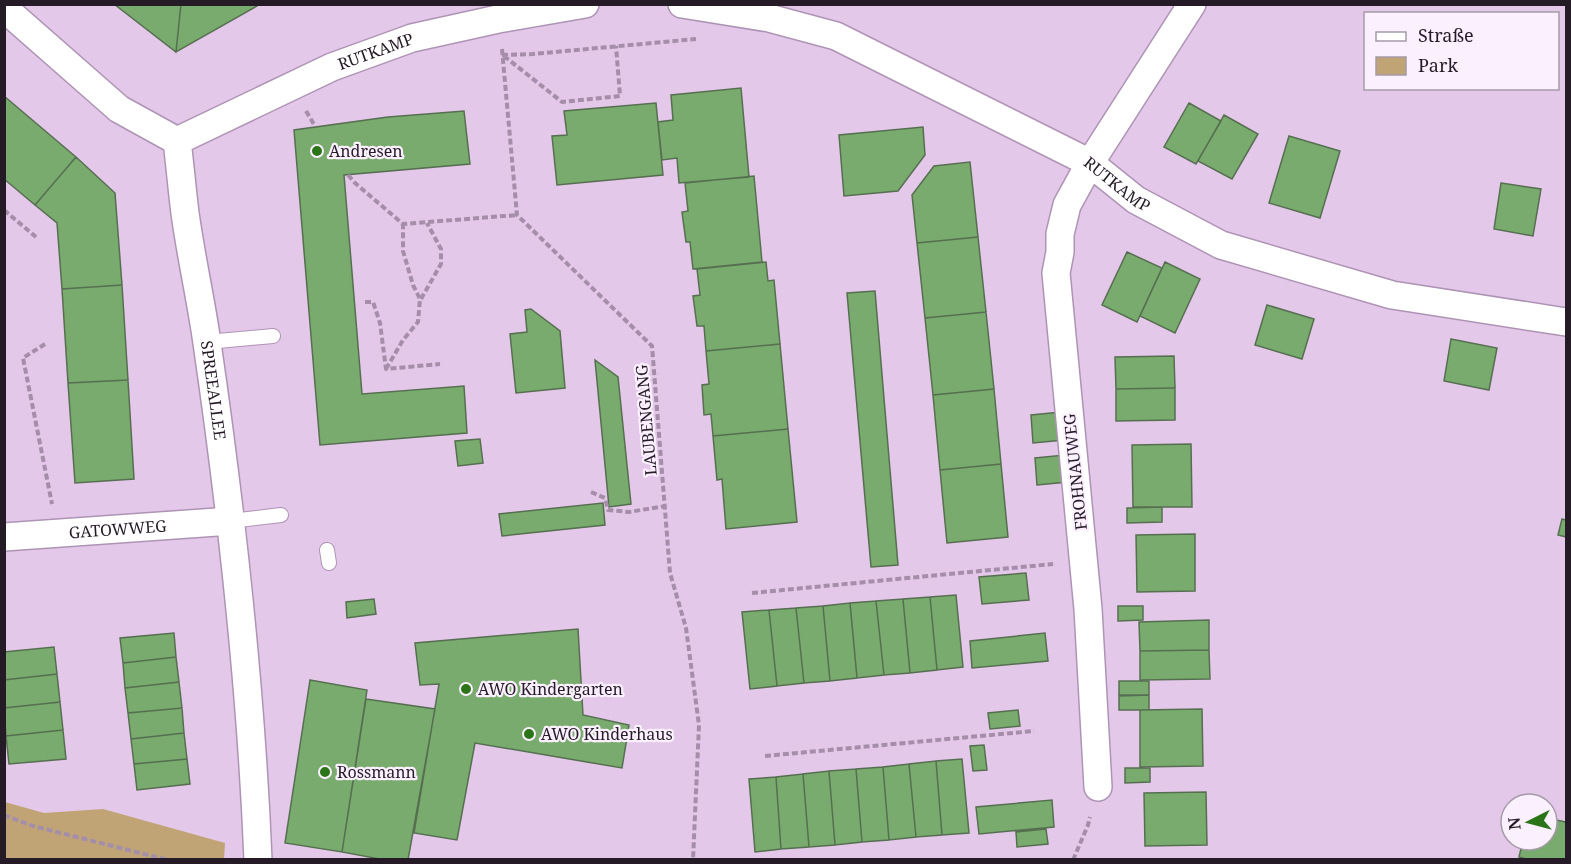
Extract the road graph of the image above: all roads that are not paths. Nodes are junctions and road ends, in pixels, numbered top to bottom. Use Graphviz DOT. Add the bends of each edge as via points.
graph roads {
  1 [pos="585,4"];
  2 [pos="682,4"];
  3 [pos="1192,4"];
  4 [pos="4,8"];
  5 [pos="177,141"];
  6 [pos="1090,164"];
  7 [pos="1566,322"];
  8 [pos="273,336"];
  9 [pos="207,342"];
  10 [pos="281,515"];
  11 [pos="231,521"];
  12 [pos="4,537"];
  13 [pos="1098,787"];
  14 [pos="258,860"];
  1 -- 5 [label="street, RUTKAMP" via="412,38 332,67"];
  2 -- 6 [label="street, RUTKAMP" via="769,18 836,36"];
  3 -- 6 [label="street, FROHNAUWEG"];
  4 -- 5 [label="street" via="119,109"];
  5 -- 9 [label="street, SPREEALLEE"];
  6 -- 7 [label="street, RUTKAMP" via="1136,200 1221,245 1392,295"];
  6 -- 13 [label="street, FROHNAUWEG" via="1067,205 1056,273 1084,560"];
  8 -- 9 [label="lane"];
  9 -- 11 [label="street, SPREEALLEE"];
  10 -- 11 [label="lane"];
  11 -- 12 [label="street, GATOWWEG"];
  11 -- 14 [label="street, SPREEALLEE" via="248,685"];
}
